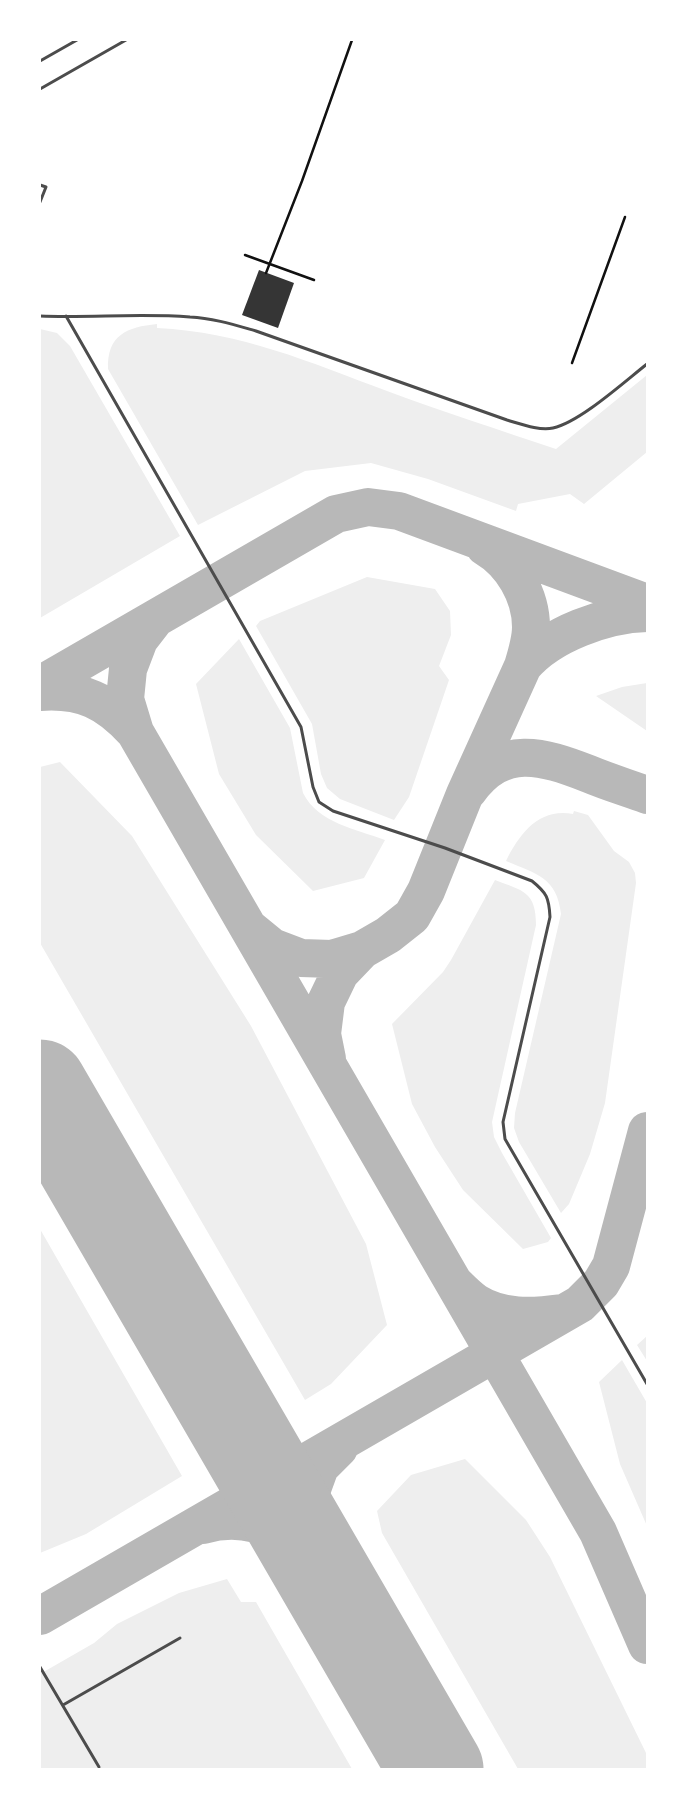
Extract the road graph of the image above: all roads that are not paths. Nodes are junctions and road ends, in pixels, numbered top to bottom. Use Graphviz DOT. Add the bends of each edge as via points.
graph roads {
  1 [pos="77,40"];
  2 [pos="126,40"];
  3 [pos="40,61"];
  4 [pos="40,89"];
  5 [pos="40,185"];
  6 [pos="41,195"];
  7 [pos="40,202"];
  8 [pos="40,316"];
  9 [pos="66,316"];
  10 [pos="647,364"];
  11 [pos="647,1384"];
  12 [pos="180,1638"];
  13 [pos="40,1667"];
  14 [pos="63,1705"];
  15 [pos="99,1767"];
  1 -- 3 [label="lane"];
  2 -- 4 [label="lane"];
  5 -- 6 [label="lane" via="46,187"];
  6 -- 7 [label="lane"];
  8 -- 9 [label="lane"];
  9 -- 10 [label="lane" via="192,317 222,322 256,331 507,420 552,429 582,415"];
  9 -- 11 [label="lane" via="300,727 313,787 319,802 333,811 445,848 532,881 544,891 549,903 550,917 503,1122 505,1139"];
  12 -- 14 [label="lane"];
  13 -- 14 [label="lane"];
  14 -- 15 [label="lane"];
}
